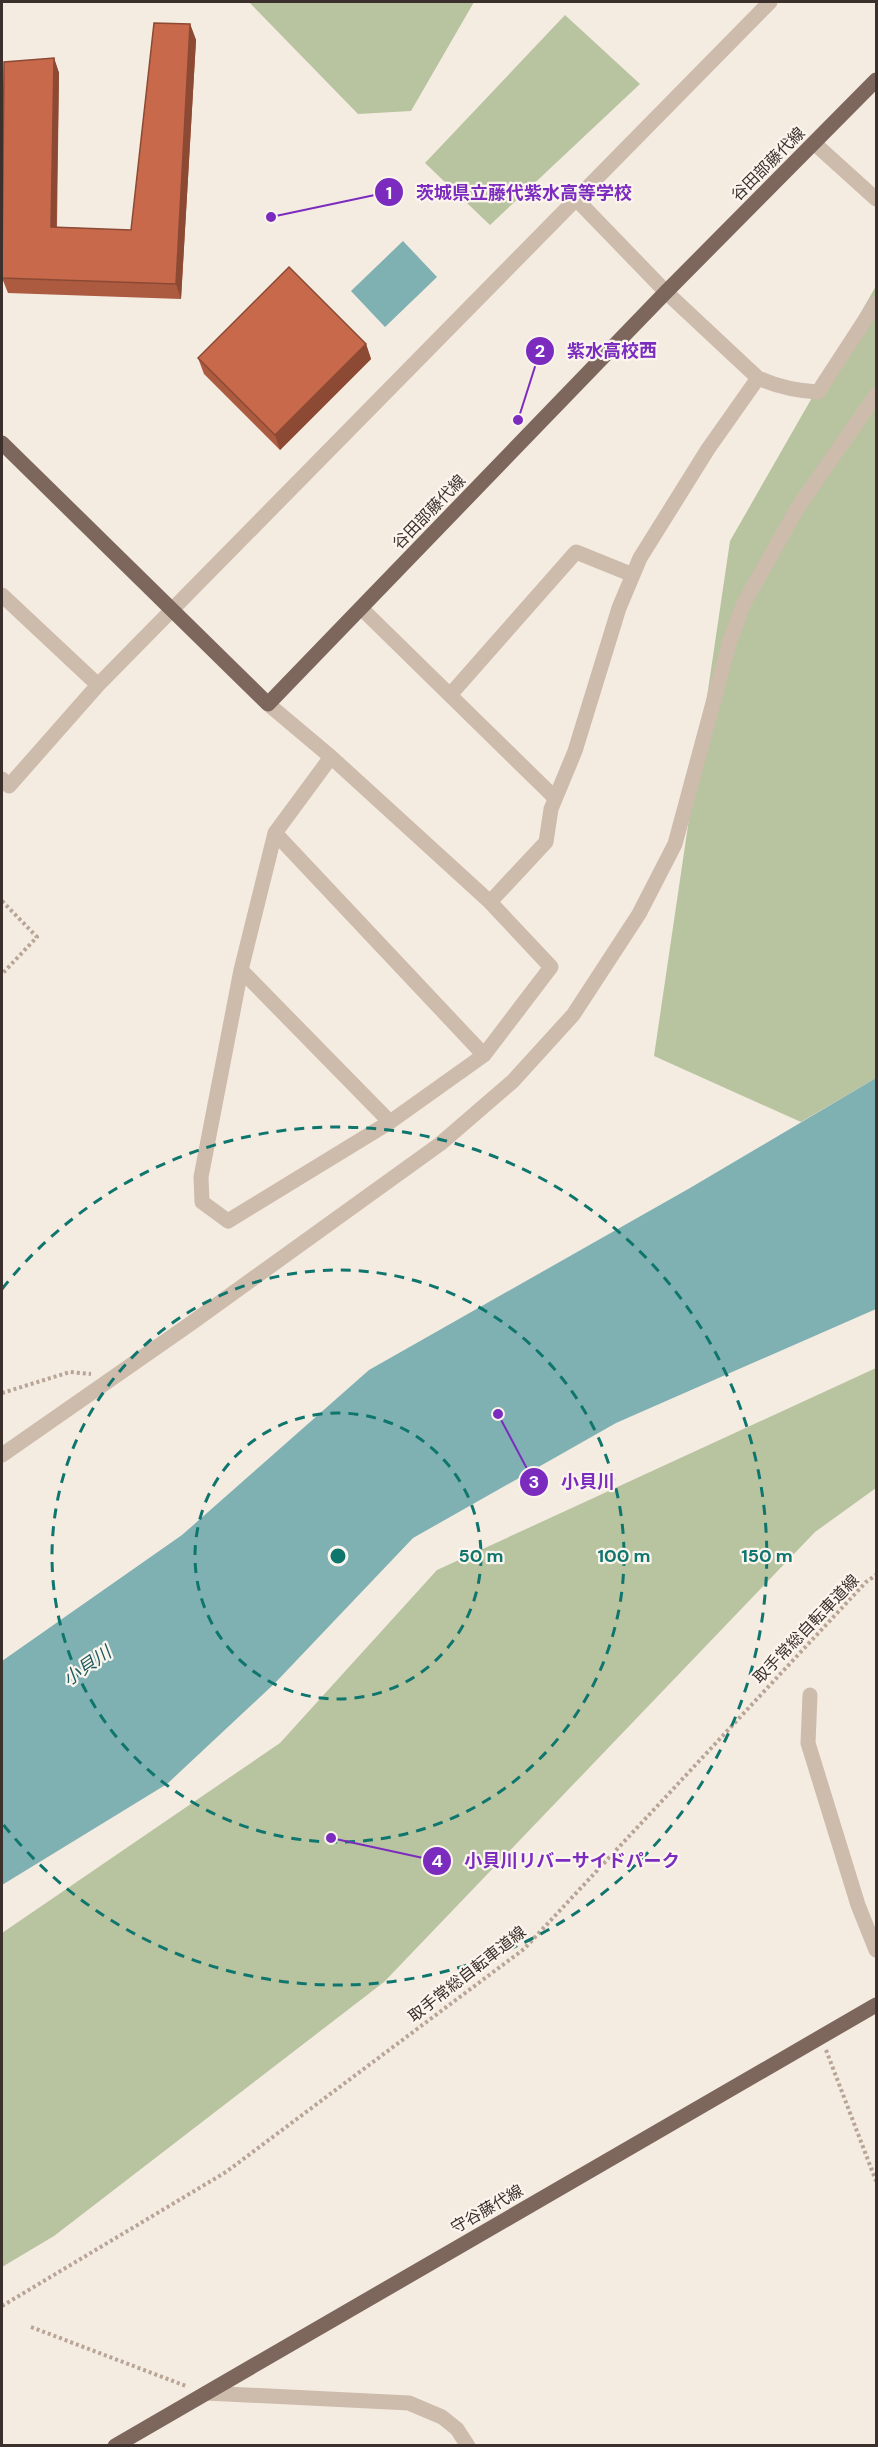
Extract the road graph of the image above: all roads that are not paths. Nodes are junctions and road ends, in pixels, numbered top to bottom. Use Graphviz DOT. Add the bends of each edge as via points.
graph roads {
  1 [pos="770,2"];
  2 [pos="876,80"];
  3 [pos="814,143"];
  4 [pos="876,199"];
  5 [pos="577,200"];
  6 [pos="666,292"];
  7 [pos="876,303"];
  8 [pos="758,378"];
  9 [pos="876,395"];
  10 [pos="2,443"];
  11 [pos="633,575"];
  12 [pos="2,595"];
  13 [pos="361,608"];
  14 [pos="172,610"];
  15 [pos="98,686"];
  16 [pos="450,695"];
  17 [pos="268,704"];
  18 [pos="331,757"];
  19 [pos="2,779"];
  20 [pos="555,798"];
  21 [pos="275,832"];
  22 [pos="490,902"];
  23 [pos="241,970"];
  24 [pos="484,1055"];
  25 [pos="390,1122"];
  26 [pos="2,1455"];
  27 [pos="810,1695"];
  28 [pos="876,1950"];
  29 [pos="876,2006"];
  30 [pos="206,2393"];
  31 [pos="115,2445"];
  32 [pos="468,2445"];
  1 -- 5 [label="street"];
  2 -- 3 [label="main road, 谷田部藤代線"];
  3 -- 4 [label="street"];
  3 -- 6 [label="main road, 谷田部藤代線"];
  5 -- 6 [label="street"];
  5 -- 14 [label="street"];
  6 -- 8 [label="street"];
  6 -- 13 [label="main road, 谷田部藤代線"];
  7 -- 8 [label="street" via="818,392 798,391"];
  8 -- 11 [label="street" via="708,449"];
  9 -- 26 [label="street" via="798,507 744,603 730,640 675,844 639,914 573,1015 513,1081 440,1144"];
  10 -- 14 [label="main road"];
  11 -- 16 [label="street" via="576,552"];
  11 -- 20 [label="street" via="575,751"];
  12 -- 15 [label="street"];
  13 -- 16 [label="street"];
  13 -- 17 [label="main road, 谷田部藤代線"];
  14 -- 15 [label="street"];
  14 -- 17 [label="main road"];
  15 -- 19 [label="street" via="9,786"];
  16 -- 20 [label="street"];
  17 -- 18 [label="street"];
  18 -- 21 [label="street"];
  18 -- 22 [label="street"];
  20 -- 22 [label="street" via="546,842"];
  21 -- 23 [label="street"];
  21 -- 24 [label="street"];
  22 -- 24 [label="street" via="552,967"];
  23 -- 25 [label="street"];
  23 -- 25 [label="street" via="201,1177 202,1202 228,1221"];
  24 -- 25 [label="street"];
  27 -- 28 [label="street" via="808,1743 858,1905"];
  29 -- 30 [label="main road, 守谷藤代線"];
  30 -- 31 [label="main road, 守谷藤代線"];
  30 -- 32 [label="street" via="409,2403 442,2417"];
}
